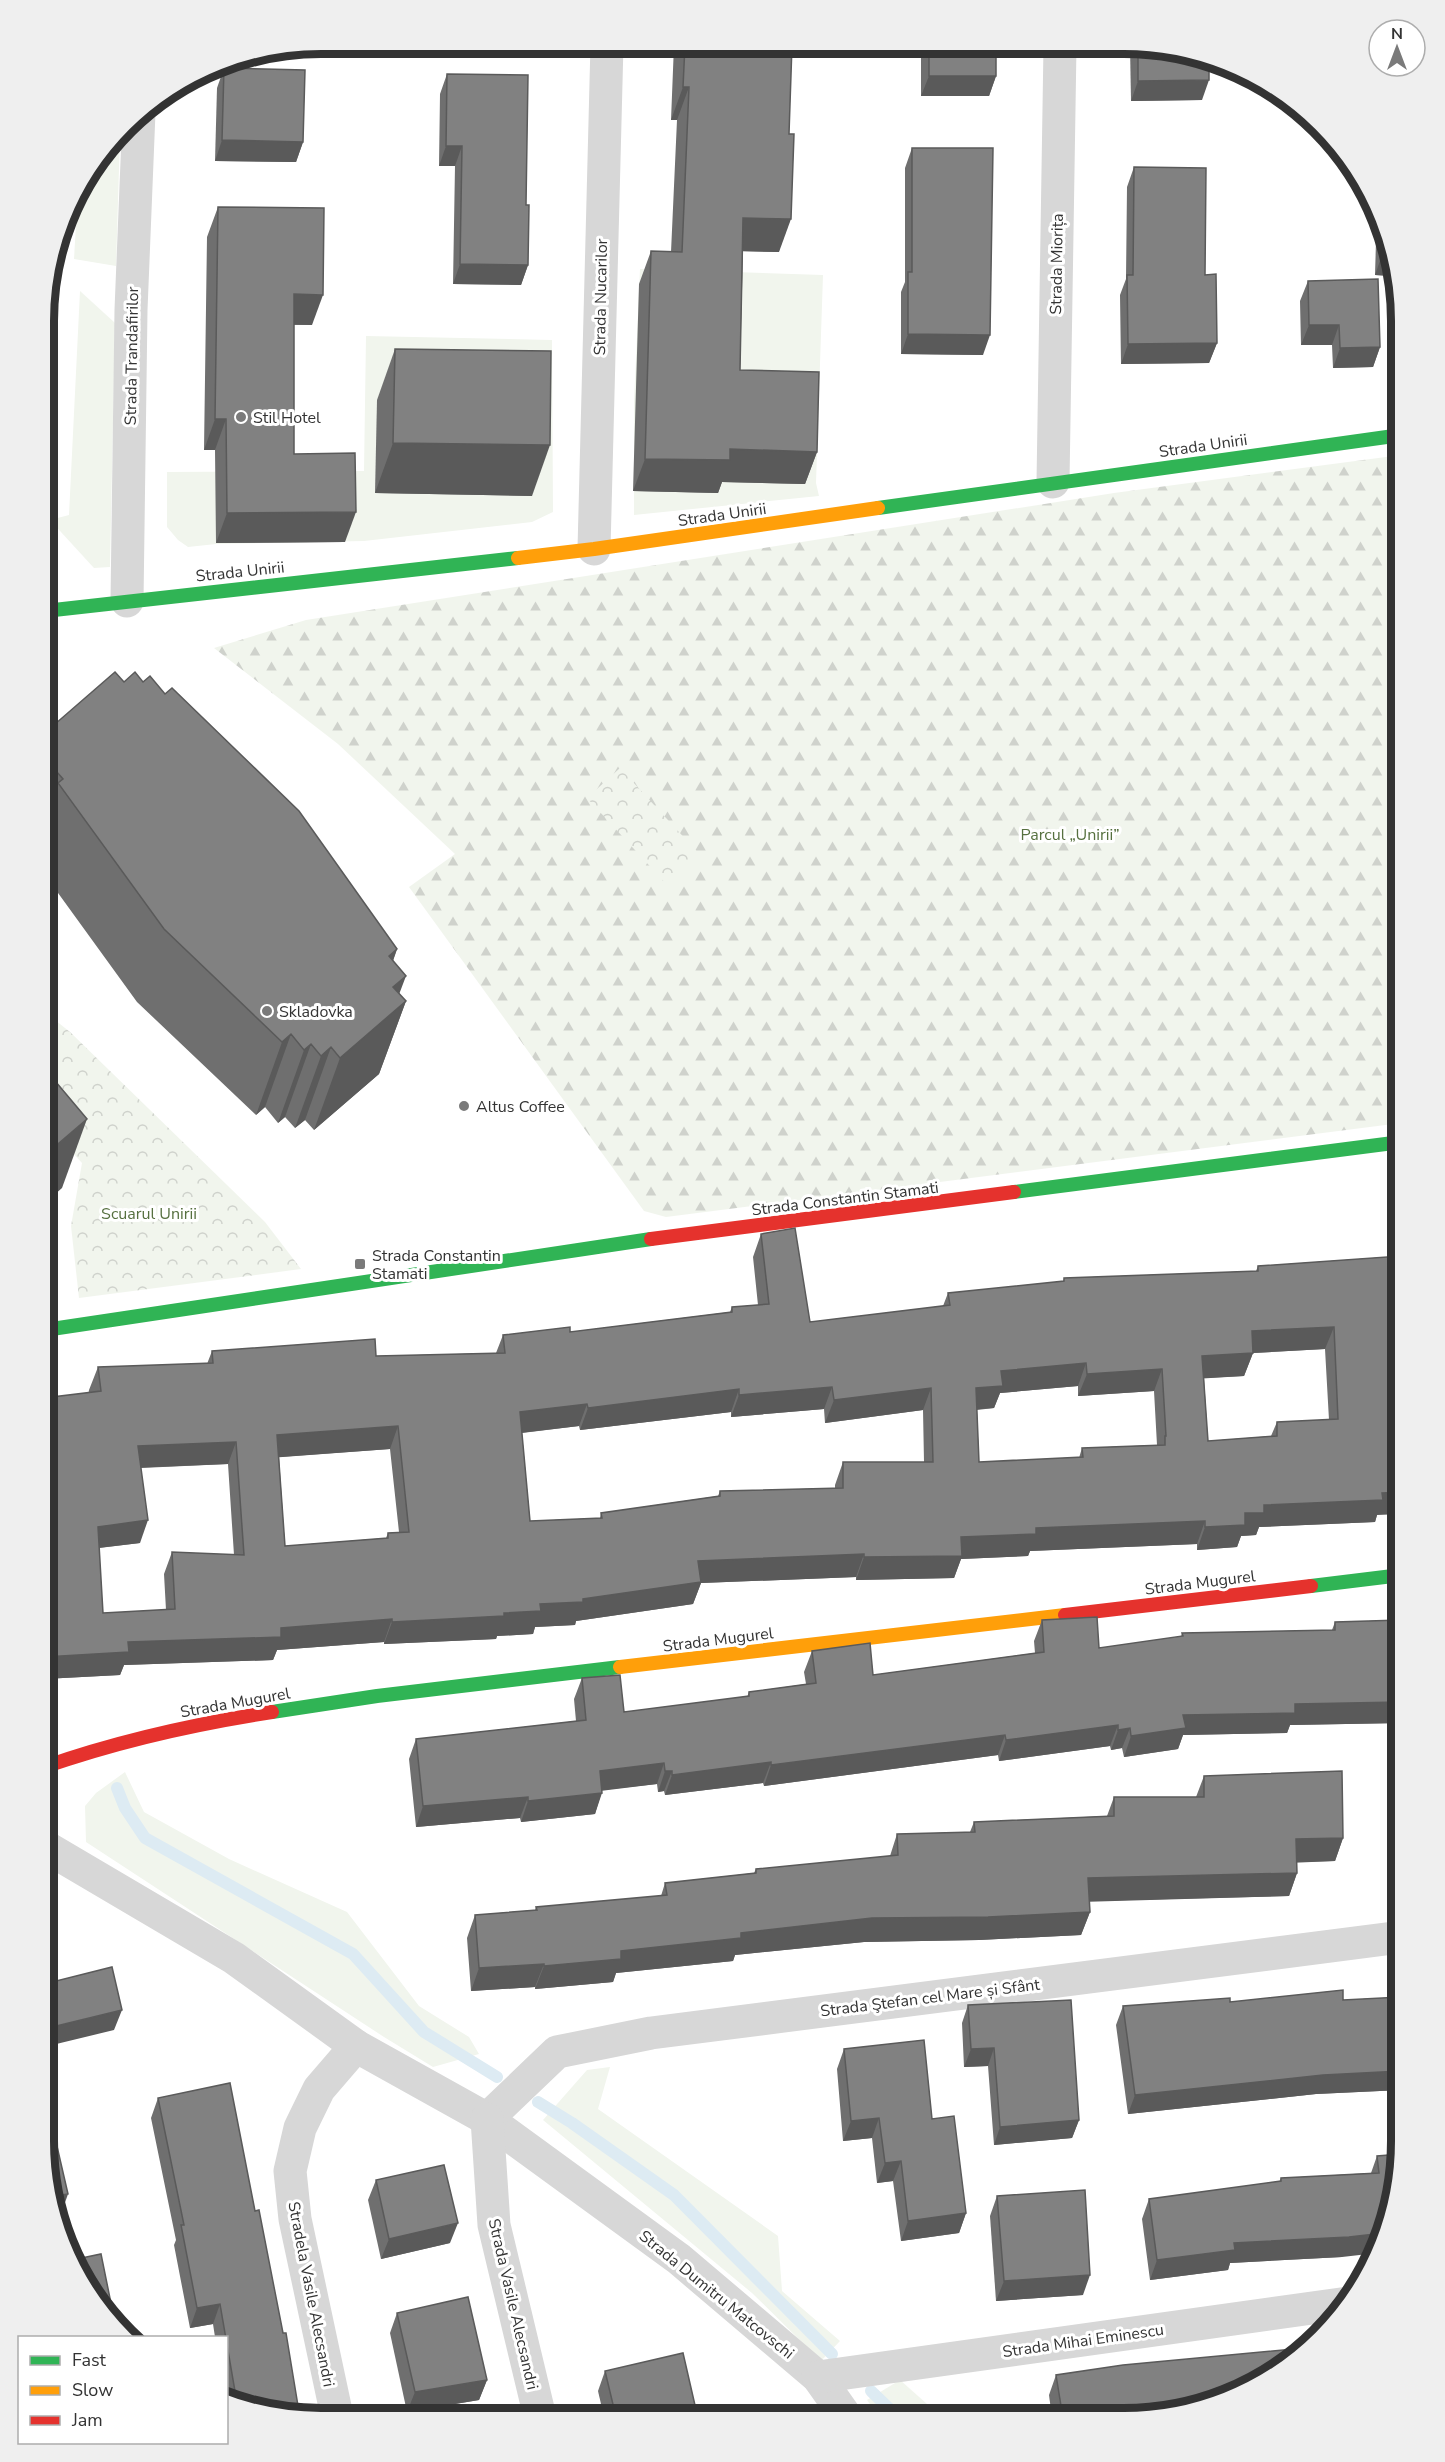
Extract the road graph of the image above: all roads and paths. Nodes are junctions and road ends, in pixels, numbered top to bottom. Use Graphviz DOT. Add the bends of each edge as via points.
graph roads {
  1 [pos="607,54"];
  2 [pos="1060,54"];
  3 [pos="138,126"];
  4 [pos="1391,436"];
  5 [pos="1053,482"];
  6 [pos="594,549"];
  7 [pos="127,601"];
  8 [pos="54,610"];
  9 [pos="1391,1143"];
  10 [pos="54,1329"];
  11 [pos="1391,1576"];
  12 [pos="54,1763"];
  13 [pos="54,1852"];
  14 [pos="1391,1938"];
  15 [pos="356,2046"];
  16 [pos="487,2119"];
  17 [pos="1335,2305"];
  18 [pos="818,2377"];
  19 [pos="335,2408"];
  20 [pos="538,2408"];
  21 [pos="840,2408"];
  1 -- 6 [label="street, Strada Nucarilor"];
  2 -- 5 [label="street, Strada Miorița"];
  3 -- 7 [label="street, Strada Trandafirilor" via="131,310"];
  4 -- 5 [label="street, Strada Unirii"];
  5 -- 6 [label="street, Strada Unirii"];
  6 -- 7 [label="street, Strada Unirii"];
  7 -- 8 [label="street, Strada Unirii"];
  9 -- 10 [label="street, Strada Constantin Stamati" via="634,1242"];
  11 -- 12 [label="street, Strada Mugurel" via="377,1696 214,1721 98,1748"];
  13 -- 15 [label="street, Strada Dumitru Matcovschi" via="234,1958"];
  14 -- 16 [label="street, Strada Ştefan cel Mare și Sfânt" via="651,2033 557,2052"];
  15 -- 16 [label="street, Strada Dumitru Matcovschi"];
  15 -- 19 [label="street, Stradela Vasile Alecsandri" via="319,2089 300,2128 290,2171 295,2219"];
  16 -- 18 [label="street, Strada Dumitru Matcovschi" via="680,2259"];
  16 -- 20 [label="street, Strada Vasile Alecsandri" via="494,2225"];
  17 -- 18 [label="street, Strada Mihai Eminescu"];
  18 -- 21 [label="street, Strada Dumitru Matcovschi"];
}
